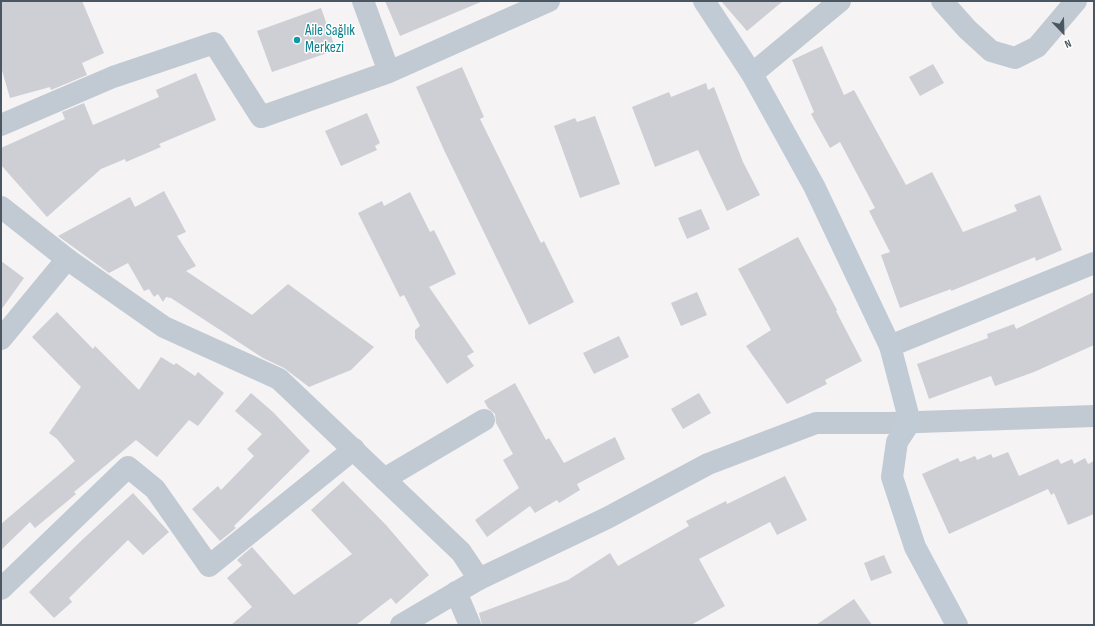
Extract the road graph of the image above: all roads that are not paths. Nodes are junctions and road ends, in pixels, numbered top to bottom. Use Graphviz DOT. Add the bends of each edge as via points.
graph roads {
  1 [pos="363,1"];
  2 [pos="549,1"];
  3 [pos="704,1"];
  4 [pos="840,1"];
  5 [pos="942,1"];
  6 [pos="1076,1"];
  7 [pos="389,72"];
  8 [pos="752,74"];
  9 [pos="1,125"];
  10 [pos="1,207"];
  11 [pos="67,259"];
  12 [pos="1094,263"];
  13 [pos="1,339"];
  14 [pos="890,346"];
  15 [pos="1094,416"];
  16 [pos="484,420"];
  17 [pos="910,422"];
  18 [pos="354,449"];
  19 [pos="384,478"];
  20 [pos="479,578"];
  21 [pos="1,589"];
  22 [pos="456,592"];
  23 [pos="401,625"];
  24 [pos="470,625"];
  25 [pos="957,625"];
  1 -- 7 [label="street"];
  2 -- 7 [label="street"];
  3 -- 8 [label="main road"];
  4 -- 8 [label="street"];
  5 -- 6 [label="street" via="991,51 1015,58 1037,47"];
  7 -- 9 [label="street" via="262,117 214,42 113,77"];
  8 -- 14 [label="main road" via="814,186"];
  10 -- 11 [label="street"];
  11 -- 13 [label="street"];
  11 -- 18 [label="street" via="164,327 279,379"];
  12 -- 14 [label="street"];
  14 -- 17 [label="main road"];
  15 -- 17 [label="street"];
  16 -- 19 [label="street"];
  17 -- 20 [label="street" via="816,423 708,464 607,518"];
  17 -- 25 [label="main road" via="897,442 892,478 915,547"];
  18 -- 19 [label="street"];
  18 -- 21 [label="street" via="209,566 155,489 128,467"];
  19 -- 20 [label="street" via="460,552"];
  20 -- 22 [label="street"];
  22 -- 23 [label="street"];
  22 -- 24 [label="street"];
}
